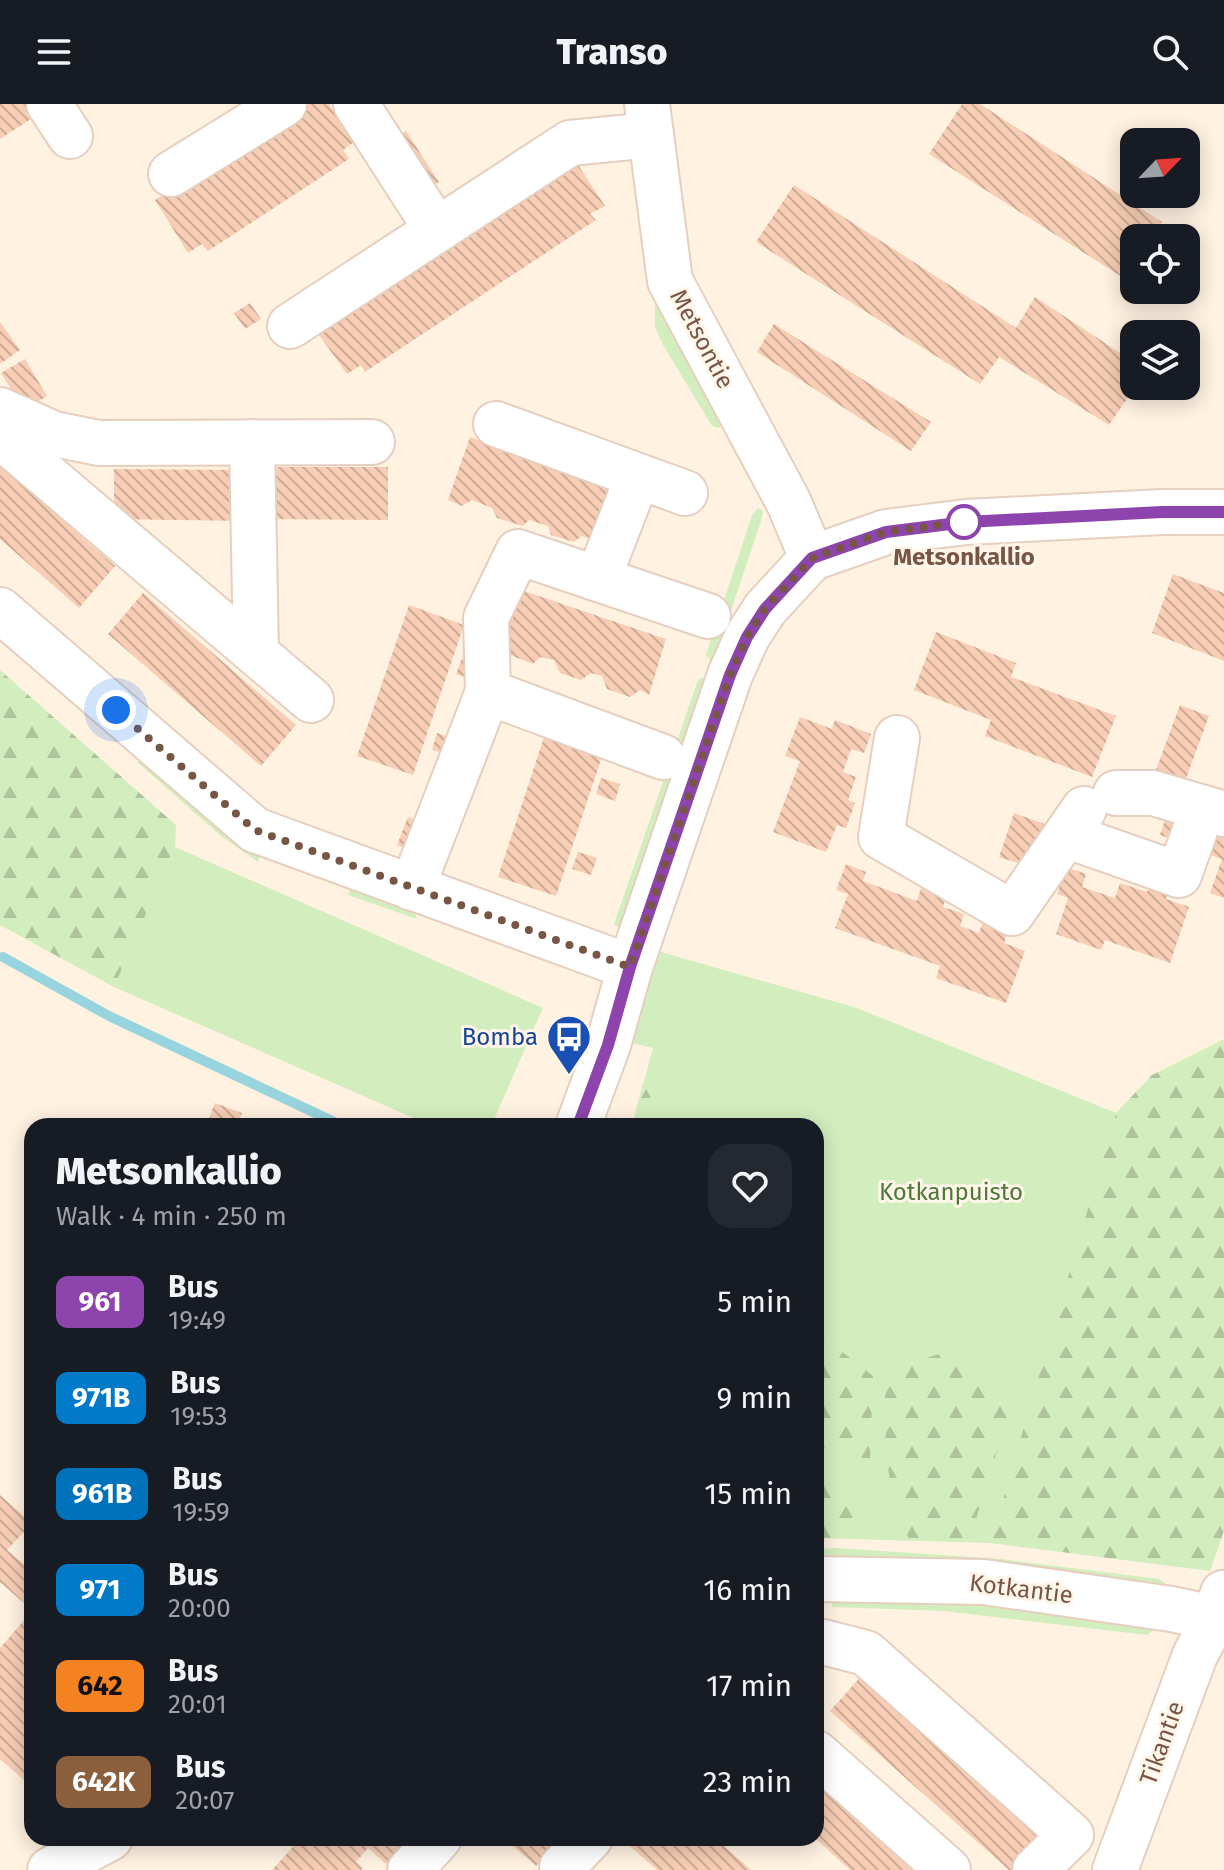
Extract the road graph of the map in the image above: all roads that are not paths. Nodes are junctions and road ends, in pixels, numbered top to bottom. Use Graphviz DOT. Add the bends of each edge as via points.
graph roads {
  1 [pos="284,104"];
  2 [pos="356,104"];
  3 [pos="649,120"];
  4 [pos="171,174"];
  5 [pos="437,230"];
  6 [pos="290,326"];
  7 [pos="0,410"];
  8 [pos="496,424"];
  9 [pos="0,436"];
  10 [pos="252,442"];
  11 [pos="372,442"];
  12 [pos="638,476"];
  13 [pos="685,493"];
  14 [pos="1224,512"];
  15 [pos="812,558"];
  16 [pos="598,579"];
  17 [pos="0,610"];
  18 [pos="708,616"];
  19 [pos="256,653"];
  20 [pos="488,692"];
  21 [pos="311,700"];
  22 [pos="897,738"];
  23 [pos="663,757"];
  24 [pos="1214,811"];
  25 [pos="1089,813"];
  26 [pos="412,888"];
  27 [pos="630,967"];
  28 [pos="581,1118"];
  29 [pos="824,1579"];
  30 [pos="1221,1610"];
  31 [pos="824,1642"];
  32 [pos="824,1760"];
  33 [pos="95,1846"];
  34 [pos="126,1846"];
  35 [pos="432,1846"];
  36 [pos="50,1870"];
  37 [pos="110,1870"];
  38 [pos="410,1870"];
  39 [pos="948,1870"];
  40 [pos="1035,1870"];
  41 [pos="1115,1870"];
  1 -- 4 [label="street"];
  2 -- 5 [label="street"];
  3 -- 5 [label="street" via="570,143"];
  3 -- 15 [label="street, Metsontie" via="670,281 789,503"];
  5 -- 6 [label="street"];
  7 -- 10 [label="street" via="54,434 99,443"];
  8 -- 12 [label="street"];
  9 -- 19 [label="street"];
  10 -- 11 [label="street"];
  10 -- 19 [label="street"];
  12 -- 13 [label="street"];
  12 -- 16 [label="street"];
  14 -- 15 [label="street" via="966,522 886,532"];
  15 -- 27 [label="street" via="765,609 730,675"];
  16 -- 18 [label="street"];
  16 -- 20 [label="street" via="518,552 486,618"];
  17 -- 26 [label="street" via="255,830"];
  19 -- 21 [label="street"];
  20 -- 23 [label="street"];
  20 -- 26 [label="street"];
  22 -- 25 [label="street" via="881,837 1012,913"];
  24 -- 25 [label="street" via="1153,793"];
  24 -- 25 [label="street" via="1179,875"];
  26 -- 27 [label="street"];
  27 -- 28 [label="street"];
  29 -- 30 [label="street, Kotkantie" via="984,1582"];
  30 -- 41 [label="street, Tikantie" via="1195,1655"];
  31 -- 40 [label="street" via="866,1653 1071,1835"];
  32 -- 39 [label="street"];
  33 -- 36 [label="street"];
  34 -- 37 [label="street"];
  35 -- 38 [label="street"];
}
